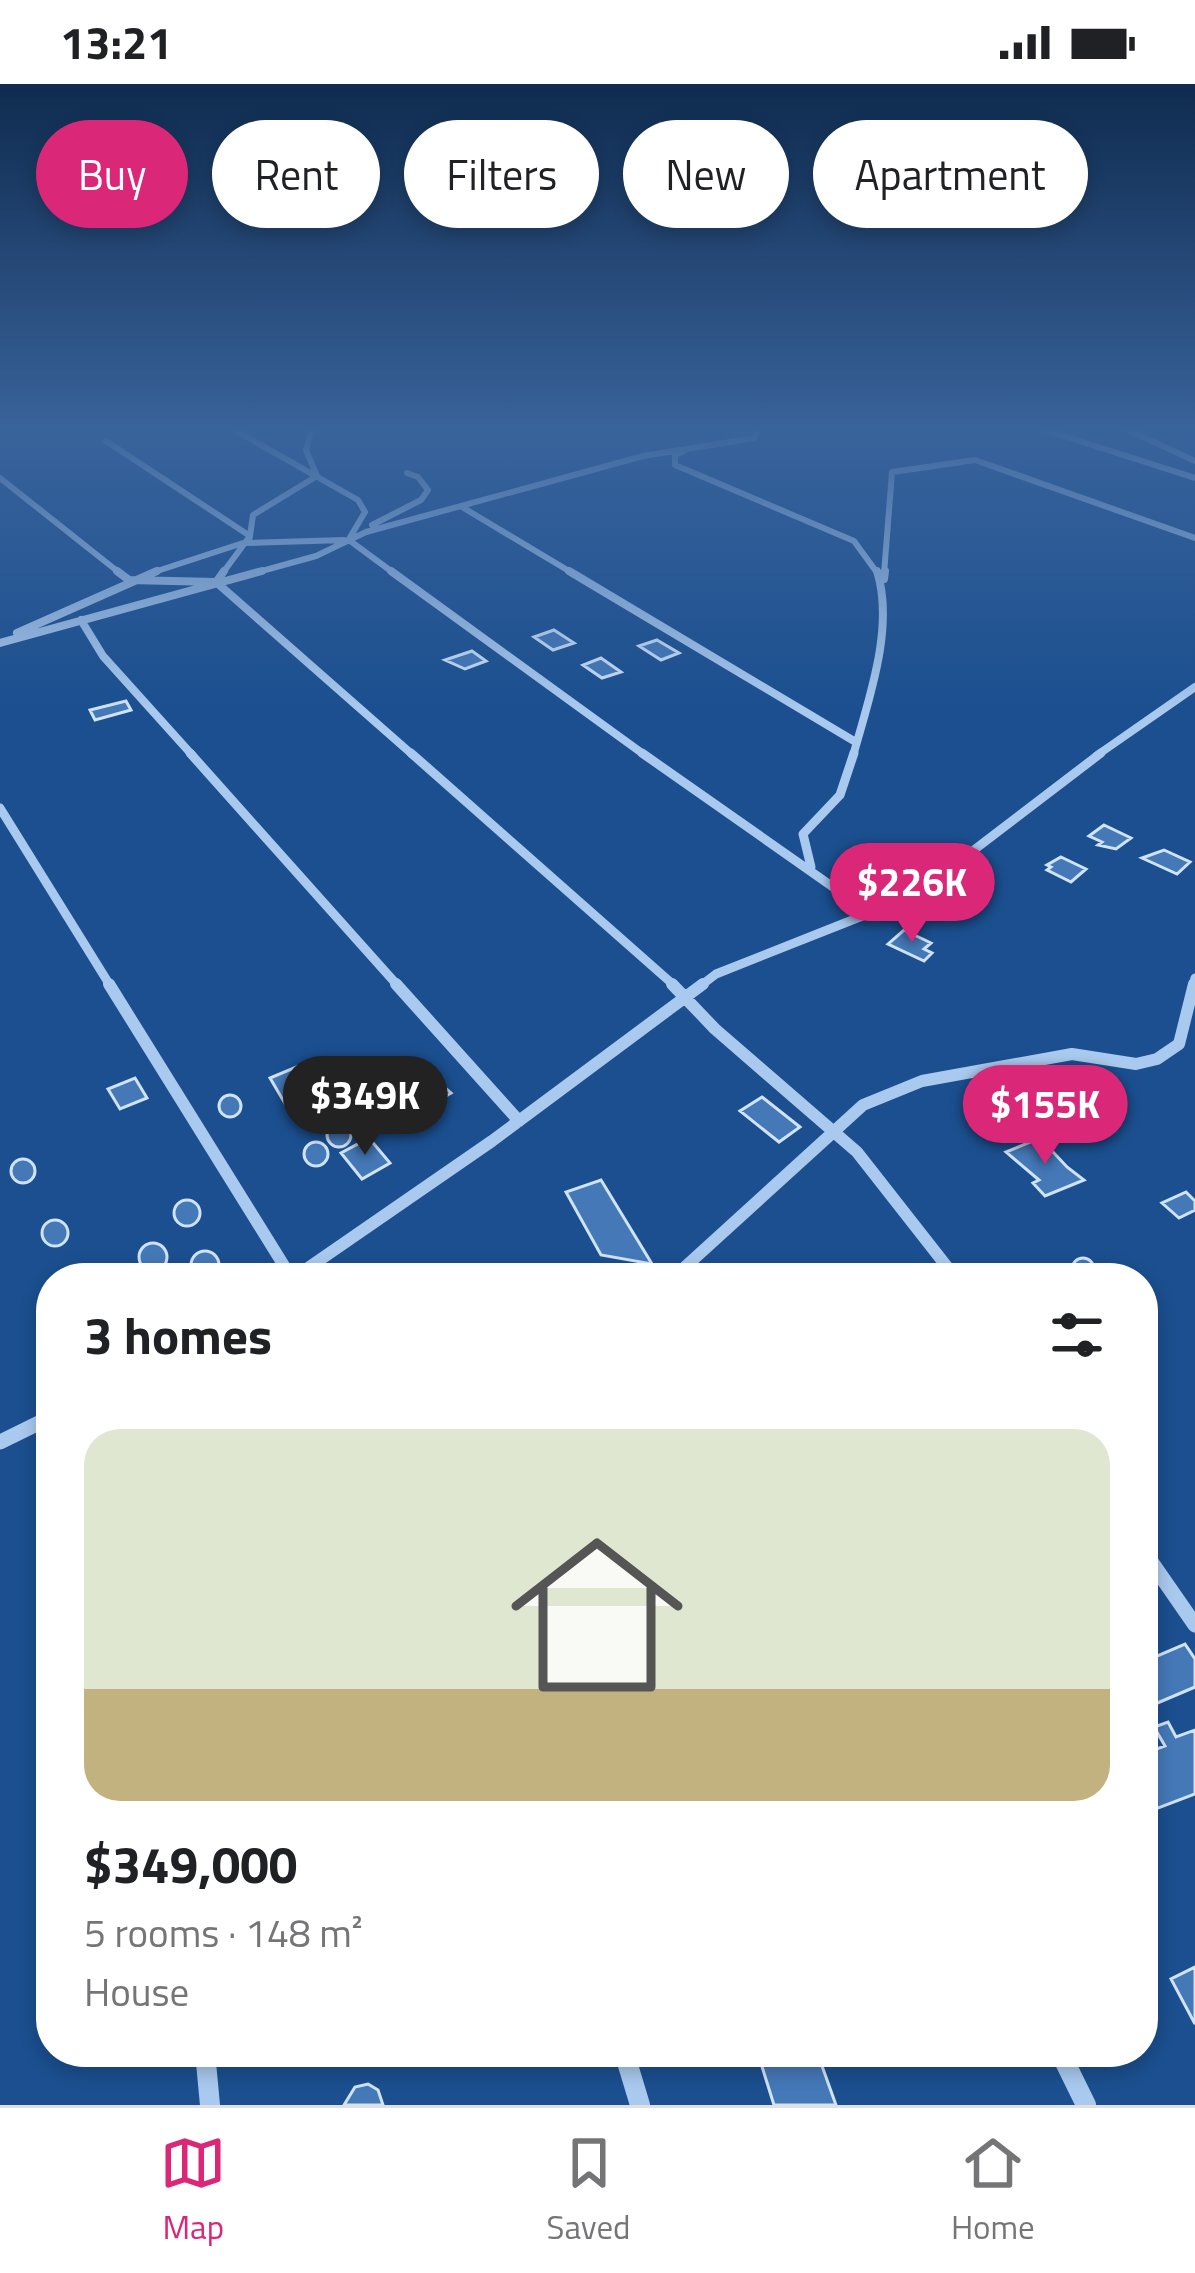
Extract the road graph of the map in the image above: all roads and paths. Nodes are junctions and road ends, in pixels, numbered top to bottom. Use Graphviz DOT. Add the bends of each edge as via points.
graph roads {
  1 [pos="56,522"];
  2 [pos="223,522"];
  3 [pos="252,522"];
  4 [pos="359,522"];
  5 [pos="381,522"];
  6 [pos="410,522"];
  7 [pos="488,522"];
  8 [pos="810,522"];
  9 [pos="888,522"];
  10 [pos="1151,522"];
  11 [pos="1195,538"];
  12 [pos="248,540"];
  13 [pos="349,540"];
  14 [pos="129,580"];
  15 [pos="216,582"];
  16 [pos="883,592"];
  17 [pos="81,620"];
  18 [pos="0,643"];
  19 [pos="1195,687"];
  20 [pos="854,741"];
  21 [pos="0,808"];
  22 [pos="811,868"];
  23 [pos="871,913"];
  24 [pos="1195,978"];
  25 [pos="686,996"];
  26 [pos="518,1121"];
  27 [pos="834,1128"];
  28 [pos="283,1263"];
  29 [pos="314,1263"];
  30 [pos="691,1263"];
  31 [pos="946,1263"];
  32 [pos="36,1424"];
  33 [pos="0,1442"];
  34 [pos="1158,1572"];
  35 [pos="1195,1625"];
  36 [pos="206,2067"];
  37 [pos="629,2067"];
  38 [pos="1068,2067"];
  39 [pos="210,2105"];
  40 [pos="640,2105"];
  41 [pos="1087,2105"];
  1 -- 14 [label="street"];
  2 -- 12 [label="street"];
  3 -- 12 [label="street"];
  4 -- 13 [label="street"];
  5 -- 13 [label="street"];
  6 -- 13 [label="street"];
  7 -- 20 [label="street"];
  8 -- 16 [label="street" via="868,553"];
  9 -- 16 [label="street"];
  10 -- 11 [label="street"];
  12 -- 13 [label="street"];
  12 -- 14 [label="street"];
  12 -- 15 [label="street"];
  13 -- 15 [label="street"];
  13 -- 22 [label="street"];
  14 -- 15 [label="street"];
  14 -- 18 [label="street"];
  15 -- 17 [label="street"];
  15 -- 25 [label="street"];
  16 -- 20 [label="street" via="875,677"];
  17 -- 18 [label="street"];
  17 -- 26 [label="street" via="103,656"];
  19 -- 23 [label="street" via="932,882"];
  20 -- 22 [label="street" via="840,795 803,834"];
  21 -- 28 [label="street"];
  22 -- 23 [label="street"];
  23 -- 25 [label="street" via="716,974"];
  24 -- 27 [label="street" via="1179,1044 1157,1059 1136,1064 1072,1054 922,1082 863,1105"];
  25 -- 26 [label="street"];
  25 -- 27 [label="street" via="706,1024"];
  26 -- 29 [label="street"];
  27 -- 30 [label="street"];
  27 -- 31 [label="street" via="896,1192"];
  32 -- 33 [label="street"];
  34 -- 35 [label="street"];
  36 -- 39 [label="street"];
  37 -- 40 [label="street"];
  38 -- 41 [label="street"];
}
